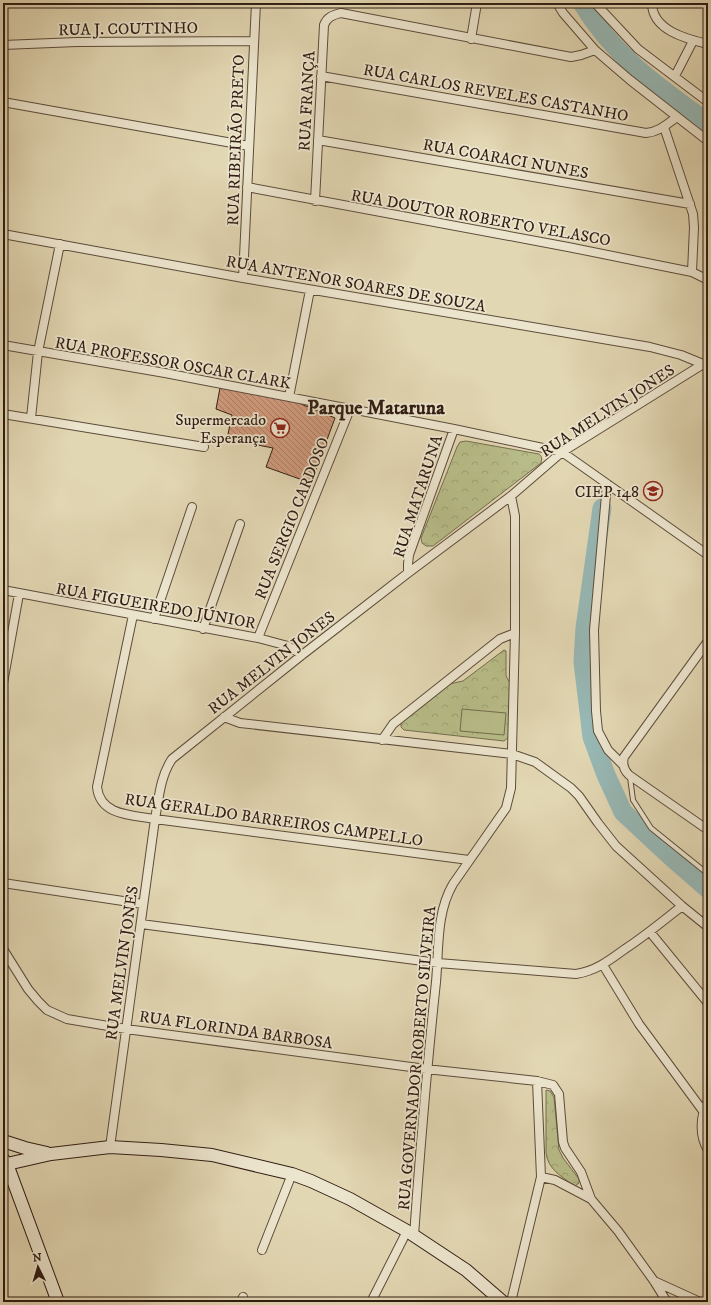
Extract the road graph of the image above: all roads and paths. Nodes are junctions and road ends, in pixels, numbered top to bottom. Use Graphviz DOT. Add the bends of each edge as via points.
graph roads {
  1 [pos="256,3"];
  2 [pos="477,3"];
  3 [pos="557,3"];
  4 [pos="595,3"];
  5 [pos="652,3"];
  6 [pos="471,39"];
  7 [pos="254,41"];
  8 [pos="693,41"];
  9 [pos="708,44"];
  10 [pos="3,45"];
  11 [pos="595,50"];
  12 [pos="321,76"];
  13 [pos="675,76"];
  14 [pos="3,102"];
  15 [pos="708,102"];
  16 [pos="677,117"];
  17 [pos="664,127"];
  18 [pos="318,140"];
  19 [pos="708,141"];
  20 [pos="249,146"];
  21 [pos="247,187"];
  22 [pos="315,201"];
  23 [pos="690,204"];
  24 [pos="3,234"];
  25 [pos="60,244"];
  26 [pos="692,272"];
  27 [pos="243,278"];
  28 [pos="708,280"];
  29 [pos="310,290"];
  30 [pos="3,346"];
  31 [pos="38,352"];
  32 [pos="706,363"];
  33 [pos="289,397"];
  34 [pos="350,408"];
  35 [pos="3,414"];
  36 [pos="31,418"];
  37 [pos="454,429"];
  38 [pos="204,447"];
  39 [pos="562,452"];
  40 [pos="607,484"];
  41 [pos="511,496"];
  42 [pos="192,507"];
  43 [pos="240,524"];
  44 [pos="708,555"];
  45 [pos="408,573"];
  46 [pos="3,590"];
  47 [pos="19,594"];
  48 [pos="133,615"];
  49 [pos="154,619"];
  50 [pos="203,629"];
  51 [pos="515,633"];
  52 [pos="258,638"];
  53 [pos="708,641"];
  54 [pos="302,655"];
  55 [pos="3,683"];
  56 [pos="224,717"];
  57 [pos="382,740"];
  58 [pos="512,754"];
  59 [pos="623,765"];
  60 [pos="630,775"];
  61 [pos="155,819"];
  62 [pos="708,830"];
  63 [pos="469,860"];
  64 [pos="708,874"];
  65 [pos="3,883"];
  66 [pos="143,904"];
  67 [pos="682,906"];
  68 [pos="142,924"];
  69 [pos="708,927"];
  70 [pos="650,932"];
  71 [pos="3,949"];
  72 [pos="438,963"];
  73 [pos="603,965"];
  74 [pos="708,1003"];
  75 [pos="126,1029"];
  76 [pos="426,1069"];
  77 [pos="537,1082"];
  78 [pos="708,1101"];
  79 [pos="703,1111"];
  80 [pos="3,1140"];
  81 [pos="110,1147"];
  82 [pos="708,1150"];
  83 [pos="51,1154"];
  84 [pos="5,1161"];
  85 [pos="292,1174"];
  86 [pos="541,1176"];
  87 [pos="591,1199"];
  88 [pos="410,1233"];
  89 [pos="262,1250"];
  90 [pos="654,1281"];
  91 [pos="58,1302"];
  92 [pos="371,1302"];
  93 [pos="503,1302"];
  94 [pos="511,1302"];
  95 [pos="667,1302"];
  96 [pos="700,1302"];
  1 -- 7 [label="street, RUA RIBEIRÃO PRETO"];
  2 -- 6 [label="street"];
  3 -- 11 [label="street"];
  4 -- 13 [label="street" via="638,49"];
  5 -- 8 [label="street" via="657,21 669,30"];
  6 -- 11 [label="street" via="571,57"];
  6 -- 12 [label="street, RUA FRANÇA" via="341,13 329,18 324,25"];
  7 -- 10 [label="street, RUA J. COUTINHO"];
  7 -- 20 [label="street, RUA RIBEIRÃO PRETO"];
  8 -- 9 [label="street"];
  8 -- 13 [label="street"];
  11 -- 16 [label="street"];
  12 -- 17 [label="street, RUA CARLOS REVELES CASTANHO" via="646,133"];
  12 -- 18 [label="street, RUA FRANÇA"];
  13 -- 15 [label="street"];
  14 -- 20 [label="street"];
  16 -- 17 [label="street"];
  16 -- 19 [label="street"];
  17 -- 23 [label="street"];
  18 -- 22 [label="street, RUA FRANÇA"];
  18 -- 23 [label="street, RUA COARACI NUNES"];
  20 -- 21 [label="street, RUA RIBEIRÃO PRETO"];
  21 -- 22 [label="street, RUA DOUTOR ROBERTO VELASCO"];
  21 -- 27 [label="street, RUA RIBEIRÃO PRETO"];
  22 -- 26 [label="street, RUA DOUTOR ROBERTO VELASCO"];
  23 -- 26 [label="street" via="694,227"];
  24 -- 25 [label="street, RUA ANTENOR SOARES DE SOUZA"];
  25 -- 27 [label="street, RUA ANTENOR SOARES DE SOUZA"];
  25 -- 31 [label="street"];
  26 -- 28 [label="street, RUA DOUTOR ROBERTO VELASCO"];
  27 -- 29 [label="street, RUA ANTENOR SOARES DE SOUZA"];
  29 -- 32 [label="street, RUA ANTENOR SOARES DE SOUZA" via="650,347"];
  29 -- 33 [label="street"];
  30 -- 31 [label="street, RUA PROFESSOR OSCAR CLARK"];
  31 -- 33 [label="street, RUA PROFESSOR OSCAR CLARK"];
  31 -- 36 [label="street"];
  32 -- 39 [label="street, RUA MELVIN JONES"];
  33 -- 34 [label="street, RUA PROFESSOR OSCAR CLARK"];
  34 -- 37 [label="street, RUA PROFESSOR OSCAR CLARK"];
  34 -- 52 [label="street, RUA SERGIO CARDOSO"];
  35 -- 36 [label="street"];
  36 -- 38 [label="street"];
  37 -- 39 [label="street, RUA PROFESSOR OSCAR CLARK"];
  37 -- 45 [label="street, RUA MATARUNA" via="409,555"];
  39 -- 40 [label="street, RUA PROFESSOR OSCAR CLARK"];
  39 -- 41 [label="street, RUA MELVIN JONES"];
  40 -- 44 [label="street, RUA PROFESSOR OSCAR CLARK"];
  40 -- 59 [label="street" via="594,630 596,711 598,731 608,750"];
  41 -- 45 [label="street, RUA MELVIN JONES"];
  41 -- 51 [label="street, RUA GOVERNADOR ROBERTO SILVEIRA" via="515,516"];
  42 -- 49 [label="street"];
  43 -- 50 [label="street"];
  45 -- 54 [label="street, RUA MELVIN JONES"];
  46 -- 47 [label="street, RUA FIGUEIREDO JÚNIOR"];
  47 -- 48 [label="street, RUA FIGUEIREDO JÚNIOR"];
  47 -- 55 [label="street"];
  48 -- 49 [label="street, RUA FIGUEIREDO JÚNIOR"];
  48 -- 61 [label="street, RUA GERALDO BARREIROS CAMPELLO" via="97,786 101,800 108,807 118,812"];
  49 -- 50 [label="street, RUA FIGUEIREDO JÚNIOR"];
  50 -- 52 [label="street, RUA FIGUEIREDO JÚNIOR"];
  51 -- 57 [label="street" via="500,639 394,724"];
  51 -- 58 [label="street, RUA GOVERNADOR ROBERTO SILVEIRA"];
  52 -- 54 [label="street, RUA FIGUEIREDO JÚNIOR" via="288,646"];
  53 -- 59 [label="street" via="624,757"];
  54 -- 56 [label="street, RUA MELVIN JONES"];
  56 -- 57 [label="street" via="240,723"];
  56 -- 61 [label="street, RUA MELVIN JONES" via="178,753 166,768 162,777"];
  57 -- 58 [label="street"];
  58 -- 63 [label="street, RUA GOVERNADOR ROBERTO SILVEIRA" via="511,788 506,808"];
  58 -- 67 [label="street" via="535,762 571,788 616,846"];
  59 -- 60 [label="street"];
  60 -- 62 [label="street"];
  60 -- 64 [label="lane" via="634,800 652,828"];
  61 -- 63 [label="street, RUA GERALDO BARREIROS CAMPELLO"];
  61 -- 66 [label="street, RUA MELVIN JONES"];
  63 -- 72 [label="street, RUA GOVERNADOR ROBERTO SILVEIRA" via="450,889 443,906"];
  65 -- 66 [label="street"];
  66 -- 68 [label="street, RUA MELVIN JONES"];
  67 -- 69 [label="street"];
  67 -- 70 [label="street"];
  68 -- 72 [label="street"];
  68 -- 75 [label="street, RUA MELVIN JONES"];
  70 -- 73 [label="street"];
  70 -- 74 [label="street"];
  71 -- 75 [label="street, RUA FLORINDA BARBOSA" via="28,989 47,1010 67,1019"];
  72 -- 73 [label="street" via="576,974"];
  72 -- 76 [label="street, RUA GOVERNADOR ROBERTO SILVEIRA"];
  73 -- 79 [label="street" via="639,1024"];
  75 -- 76 [label="street, RUA FLORINDA BARBOSA"];
  75 -- 81 [label="street, RUA MELVIN JONES"];
  76 -- 77 [label="street, RUA FLORINDA BARBOSA"];
  76 -- 88 [label="street, RUA GOVERNADOR ROBERTO SILVEIRA"];
  77 -- 86 [label="street"];
  77 -- 87 [label="street, RUA FLORINDA BARBOSA" via="553,1085 559,1094 563,1142 581,1172"];
  78 -- 79 [label="street"];
  79 -- 82 [label="street" via="702,1134"];
  80 -- 83 [label="main road"];
  81 -- 83 [label="main road"];
  81 -- 85 [label="main road" via="212,1155"];
  83 -- 84 [label="main road"];
  84 -- 91 [label="main road"];
  85 -- 88 [label="main road" via="350,1199"];
  85 -- 89 [label="street"];
  86 -- 87 [label="street" via="555,1180"];
  86 -- 94 [label="street"];
  87 -- 90 [label="street"];
  88 -- 92 [label="street"];
  88 -- 93 [label="main road" via="466,1270"];
  90 -- 95 [label="street"];
  90 -- 96 [label="street"];
}
